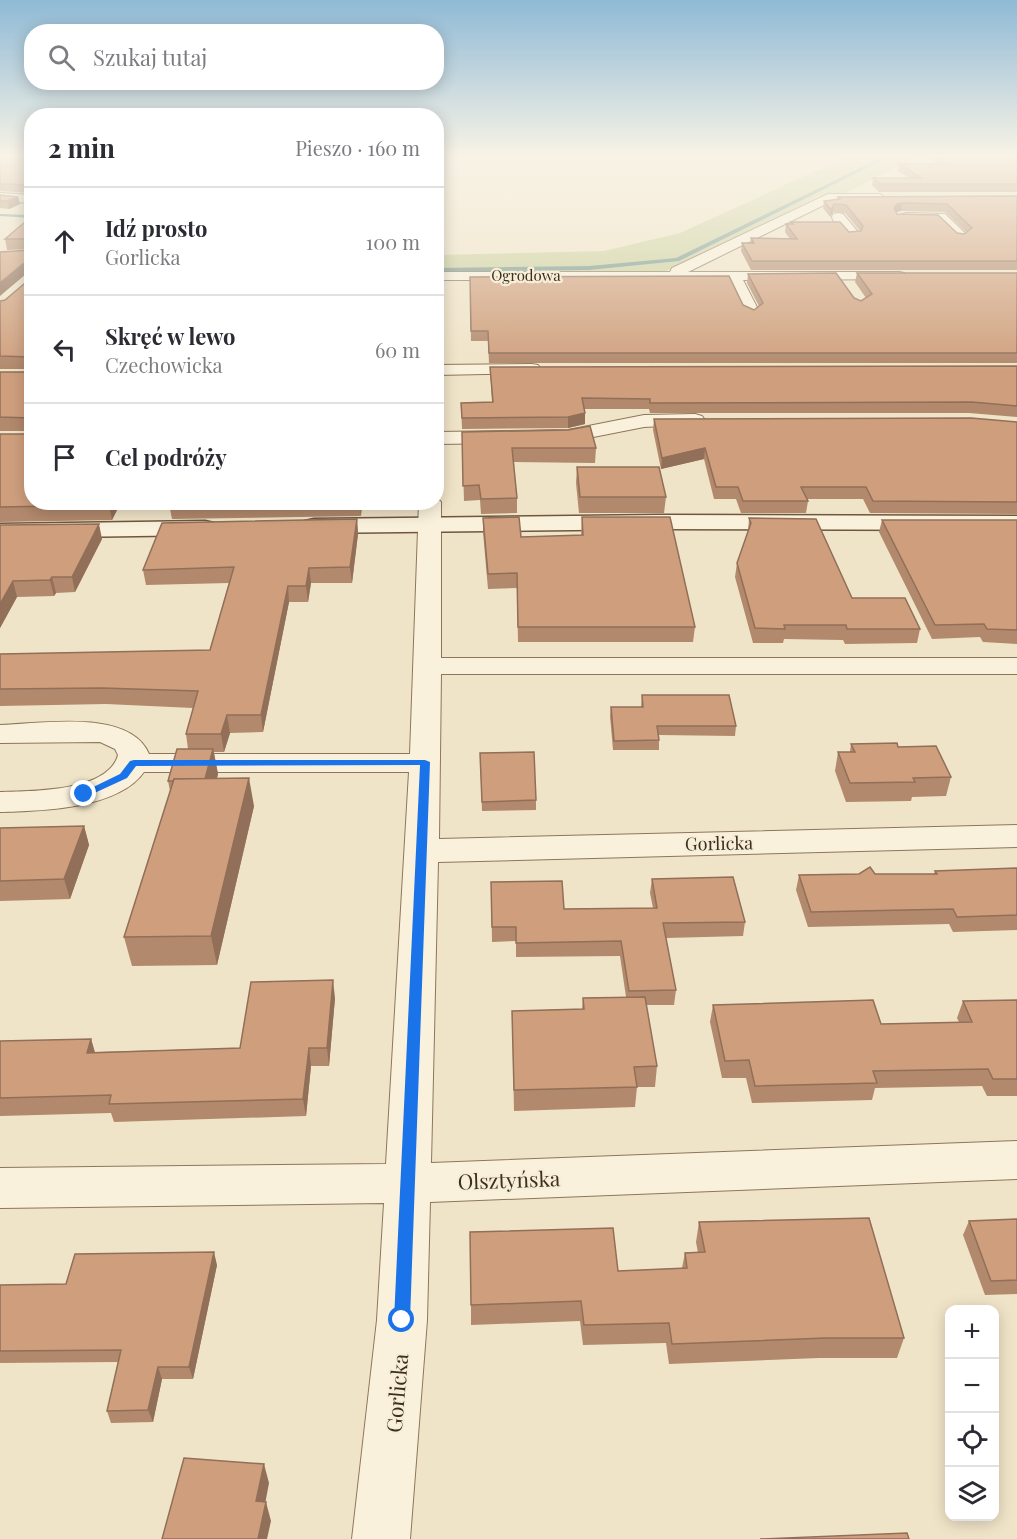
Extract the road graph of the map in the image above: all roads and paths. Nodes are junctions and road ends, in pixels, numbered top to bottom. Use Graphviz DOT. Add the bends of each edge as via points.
graph roads {
  1 [pos="769,227"];
  2 [pos="846,227"];
  3 [pos="951,227"];
  4 [pos="853,235"];
  5 [pos="961,236"];
  6 [pos="864,260"];
  7 [pos="616,275"];
  8 [pos="668,275"];
  9 [pos="733,275"];
  10 [pos="444,276"];
  11 [pos="840,276"];
  12 [pos="878,276"];
  13 [pos="914,276"];
  14 [pos="620,292"];
  15 [pos="854,294"];
  16 [pos="752,313"];
  17 [pos="548,369"];
  18 [pos="444,370"];
  19 [pos="714,420"];
  20 [pos="444,438"];
  21 [pos="430,513"];
  22 [pos="1017,523"];
  23 [pos="290,526"];
  24 [pos="232,527"];
  25 [pos="0,531"];
  26 [pos="428,666"];
  27 [pos="1017,666"];
  28 [pos="0,734"];
  29 [pos="425,762"];
  30 [pos="134,763"];
  31 [pos="0,802"];
  32 [pos="1017,836"];
  33 [pos="421,851"];
  34 [pos="1017,1160"];
  35 [pos="408,1183"];
  36 [pos="0,1188"];
  37 [pos="381,1539"];
  1 -- 8 [label="street, Ogrodowa"];
  2 -- 4 [label="street"];
  3 -- 5 [label="street"];
  6 -- 12 [label="street"];
  7 -- 8 [label="street, Ogrodowa"];
  7 -- 10 [label="street, Ogrodowa"];
  7 -- 14 [label="street"];
  8 -- 9 [label="street, Ogrodowa"];
  9 -- 11 [label="street, Ogrodowa"];
  9 -- 16 [label="street"];
  11 -- 12 [label="street, Ogrodowa"];
  11 -- 15 [label="street"];
  12 -- 13 [label="street, Ogrodowa"];
  17 -- 18 [label="street"];
  19 -- 20 [label="street" via="644,421 568,436"];
  21 -- 22 [label="street"];
  21 -- 23 [label="street"];
  21 -- 26 [label="street, Gorlicka"];
  24 -- 25 [label="street"];
  26 -- 27 [label="street"];
  26 -- 29 [label="street, Gorlicka"];
  28 -- 30 [label="street" via="111,735 127,743 134,752"];
  29 -- 30 [label="street"];
  29 -- 33 [label="street, Gorlicka"];
  30 -- 31 [label="street" via="124,776 84,794 54,800"];
  32 -- 33 [label="street, Gorlicka"];
  33 -- 35 [label="street, Gorlicka"];
  34 -- 35 [label="street, Olsztyńska"];
  35 -- 36 [label="street, Olsztyńska"];
  35 -- 37 [label="street, Gorlicka" via="402,1320"];
}
